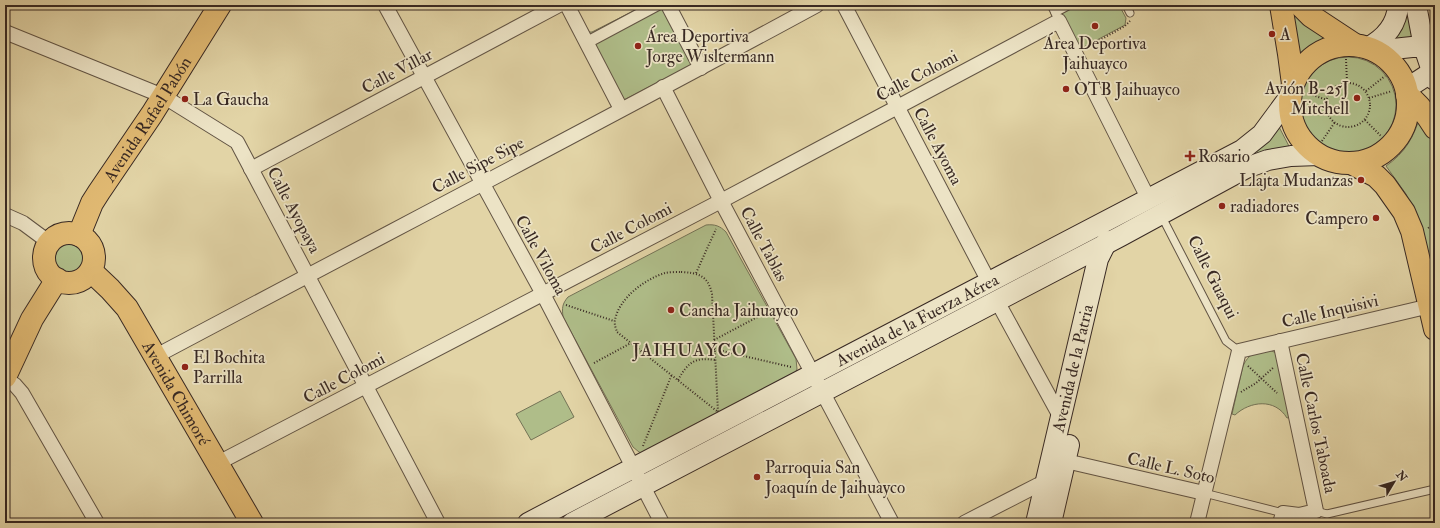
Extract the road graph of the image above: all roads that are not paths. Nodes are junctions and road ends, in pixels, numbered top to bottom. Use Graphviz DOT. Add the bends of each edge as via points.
graph roads {
  1 [pos="220,5"];
  2 [pos="385,5"];
  3 [pos="559,5"];
  4 [pos="567,5"];
  5 [pos="657,5"];
  6 [pos="668,5"];
  7 [pos="817,5"];
  8 [pos="844,5"];
  9 [pos="1051,5"];
  10 [pos="1070,5"];
  11 [pos="1126,5"];
  12 [pos="1281,5"];
  13 [pos="1300,5"];
  14 [pos="1398,5"];
  15 [pos="1416,5"];
  16 [pos="1130,13"];
  17 [pos="1057,17"];
  18 [pos="5,32"];
  19 [pos="586,43"];
  20 [pos="1430,46"];
  21 [pos="1360,50"];
  22 [pos="700,68"];
  23 [pos="1434,74"];
  24 [pos="424,77"];
  25 [pos="663,87"];
  26 [pos="1295,91"];
  27 [pos="1402,91"];
  28 [pos="163,96"];
  29 [pos="897,106"];
  30 [pos="621,109"];
  31 [pos="1435,128"];
  32 [pos="1320,149"];
  33 [pos="1351,163"];
  34 [pos="251,169"];
  35 [pos="482,184"];
  36 [pos="721,201"];
  37 [pos="1155,208"];
  38 [pos="5,215"];
  39 [pos="1116,217"];
  40 [pos="80,235"];
  41 [pos="1114,240"];
  42 [pos="50,243"];
  43 [pos="1071,262"];
  44 [pos="91,270"];
  45 [pos="1094,274"];
  46 [pos="308,275"];
  47 [pos="57,279"];
  48 [pos="989,282"];
  49 [pos="543,294"];
  50 [pos="997,301"];
  51 [pos="1430,306"];
  52 [pos="1435,329"];
  53 [pos="1280,341"];
  54 [pos="1238,351"];
  55 [pos="156,356"];
  56 [pos="814,375"];
  57 [pos="5,378"];
  58 [pos="365,386"];
  59 [pos="823,392"];
  60 [pos="1061,418"];
  61 [pos="1058,460"];
  62 [pos="218,464"];
  63 [pos="634,468"];
  64 [pos="643,486"];
  65 [pos="1052,486"];
  66 [pos="1435,489"];
  67 [pos="1204,494"];
  68 [pos="1316,511"];
  69 [pos="1282,518"];
  70 [pos="1300,519"];
  71 [pos="97,523"];
  72 [pos="252,523"];
  73 [pos="438,523"];
  74 [pos="528,523"];
  75 [pos="572,523"];
  76 [pos="662,523"];
  77 [pos="892,523"];
  78 [pos="964,523"];
  79 [pos="1036,523"];
  80 [pos="1051,523"];
  81 [pos="1197,523"];
  1 -- 28 [label="main road, Avenida Rafael Pabón"];
  2 -- 24 [label="street, Calle Viloma"];
  3 -- 24 [label="street, Calle Villar"];
  4 -- 19 [label="street"];
  5 -- 19 [label="street"];
  6 -- 22 [label="street"];
  7 -- 22 [label="street, Calle Sipe Sipe"];
  8 -- 29 [label="street, Calle Ayoma"];
  9 -- 17 [label="lane, Calle Guaqui"];
  10 -- 17 [label="lane, Calle Colomi"];
  11 -- 16 [label="lane"];
  12 -- 26 [label="main road"];
  13 -- 21 [label="main road" via="1311,16"];
  14 -- 21 [label="main road" via="1395,23 1381,39"];
  15 -- 20 [label="main road"];
  17 -- 29 [label="street, Calle Colomi"];
  17 -- 37 [label="street, Calle Guaqui"];
  18 -- 28 [label="street, Calle Ayopaya"];
  19 -- 30 [label="street"];
  20 -- 21 [label="main road"];
  20 -- 23 [label="main road"];
  21 -- 26 [label="main road" via="1344,45 1332,47 1315,55 1298,74"];
  21 -- 27 [label="main road" via="1387,60 1402,79"];
  22 -- 25 [label="street, Calle Sipe Sipe"];
  23 -- 27 [label="main road"];
  24 -- 34 [label="street, Calle Villar"];
  24 -- 35 [label="street, Calle Viloma"];
  25 -- 30 [label="street, Calle Sipe Sipe"];
  25 -- 36 [label="street, Calle Tablas"];
  26 -- 32 [label="main road" via="1290,113 1296,130 1306,144"];
  26 -- 37 [label="main road, Avenida de la Fuerza Aérea" via="1254,142"];
  27 -- 31 [label="main road" via="1417,102"];
  27 -- 33 [label="main road" via="1407,109 1398,136 1386,150 1370,159"];
  28 -- 34 [label="street, Calle Ayopaya" via="237,142"];
  28 -- 40 [label="main road, Avenida Rafael Pabón" via="92,203"];
  29 -- 36 [label="street, Calle Colomi"];
  29 -- 48 [label="street, Calle Ayoma"];
  30 -- 35 [label="street, Calle Sipe Sipe"];
  32 -- 33 [label="main road" via="1338,162"];
  32 -- 37 [label="main road, Avenida de la Fuerza Aérea" via="1268,160"];
  33 -- 51 [label="main road" via="1376,176 1404,212 1412,231"];
  34 -- 46 [label="street, Calle Ayopaya"];
  35 -- 46 [label="street, Calle Sipe Sipe"];
  35 -- 49 [label="street, Calle Viloma"];
  36 -- 49 [label="street, Calle Colomi"];
  36 -- 56 [label="street, Calle Tablas"];
  37 -- 39 [label="main road, Avenida de la Fuerza Aérea"];
  37 -- 41 [label="main road, Avenida de la Fuerza Aérea"];
  37 -- 54 [label="lane, Calle Guaqui" via="1226,341"];
  38 -- 42 [label="street" via="23,223"];
  39 -- 41 [label="main road, Avenida de la Patria"];
  39 -- 48 [label="main road, Avenida de la Fuerza Aérea"];
  40 -- 42 [label="main road" via="63,234"];
  40 -- 44 [label="main road" via="88,241 93,250 94,261"];
  41 -- 43 [label="main road, Avenida de la Fuerza Aérea"];
  41 -- 45 [label="main road, Avenida de la Patria" via="1098,258"];
  41 -- 61 [label="main road, Avenida de la Patria"];
  42 -- 47 [label="main road" via="45,262 47,269"];
  43 -- 45 [label="main road" via="1086,263"];
  43 -- 50 [label="main road, Avenida de la Fuerza Aérea"];
  44 -- 47 [label="main road" via="87,276 76,282 69,283"];
  44 -- 55 [label="main road, Avenida Chimoré" via="120,298"];
  45 -- 60 [label="main road, Avenida de la Patria"];
  46 -- 55 [label="street, Calle Sipe Sipe"];
  46 -- 58 [label="street, Calle Ayopaya"];
  47 -- 57 [label="main road" via="32,319"];
  48 -- 56 [label="main road, Avenida de la Fuerza Aérea"];
  49 -- 58 [label="street, Calle Colomi"];
  49 -- 63 [label="street, Calle Viloma"];
  50 -- 59 [label="main road, Avenida de la Fuerza Aérea"];
  50 -- 60 [label="street"];
  51 -- 52 [label="main road"];
  51 -- 53 [label="street, Calle Inquisivi"];
  53 -- 54 [label="street, Calle Inquisivi"];
  53 -- 68 [label="street, Calle Carlos Taboada"];
  54 -- 67 [label="street"];
  55 -- 62 [label="main road, Avenida Chimoré"];
  56 -- 59 [label="street, Calle Tablas"];
  56 -- 63 [label="main road, Avenida de la Fuerza Aérea"];
  57 -- 71 [label="street" via="22,393"];
  58 -- 62 [label="street, Calle Colomi"];
  58 -- 73 [label="street, Calle Ayopaya"];
  59 -- 64 [label="main road, Avenida de la Fuerza Aérea"];
  59 -- 77 [label="street, Calle Tablas"];
  60 -- 61 [label="main road, Avenida de la Patria"];
  61 -- 65 [label="main road, Avenida de la Patria"];
  61 -- 67 [label="street, Calle L. Soto"];
  62 -- 72 [label="main road, Avenida Chimoré"];
  63 -- 64 [label="street, Calle Viloma"];
  63 -- 74 [label="main road, Avenida de la Fuerza Aérea"];
  64 -- 75 [label="main road, Avenida de la Fuerza Aérea"];
  64 -- 76 [label="street, Calle Viloma"];
  65 -- 78 [label="street" via="1038,485"];
  65 -- 79 [label="main road, Avenida de la Patria"];
  65 -- 80 [label="main road, Avenida de la Patria"];
  66 -- 68 [label="lane" via="1327,514"];
  67 -- 69 [label="lane, Calle L. Soto"];
  67 -- 81 [label="street"];
  68 -- 70 [label="street"];
  69 -- 70 [label="street"];
}
